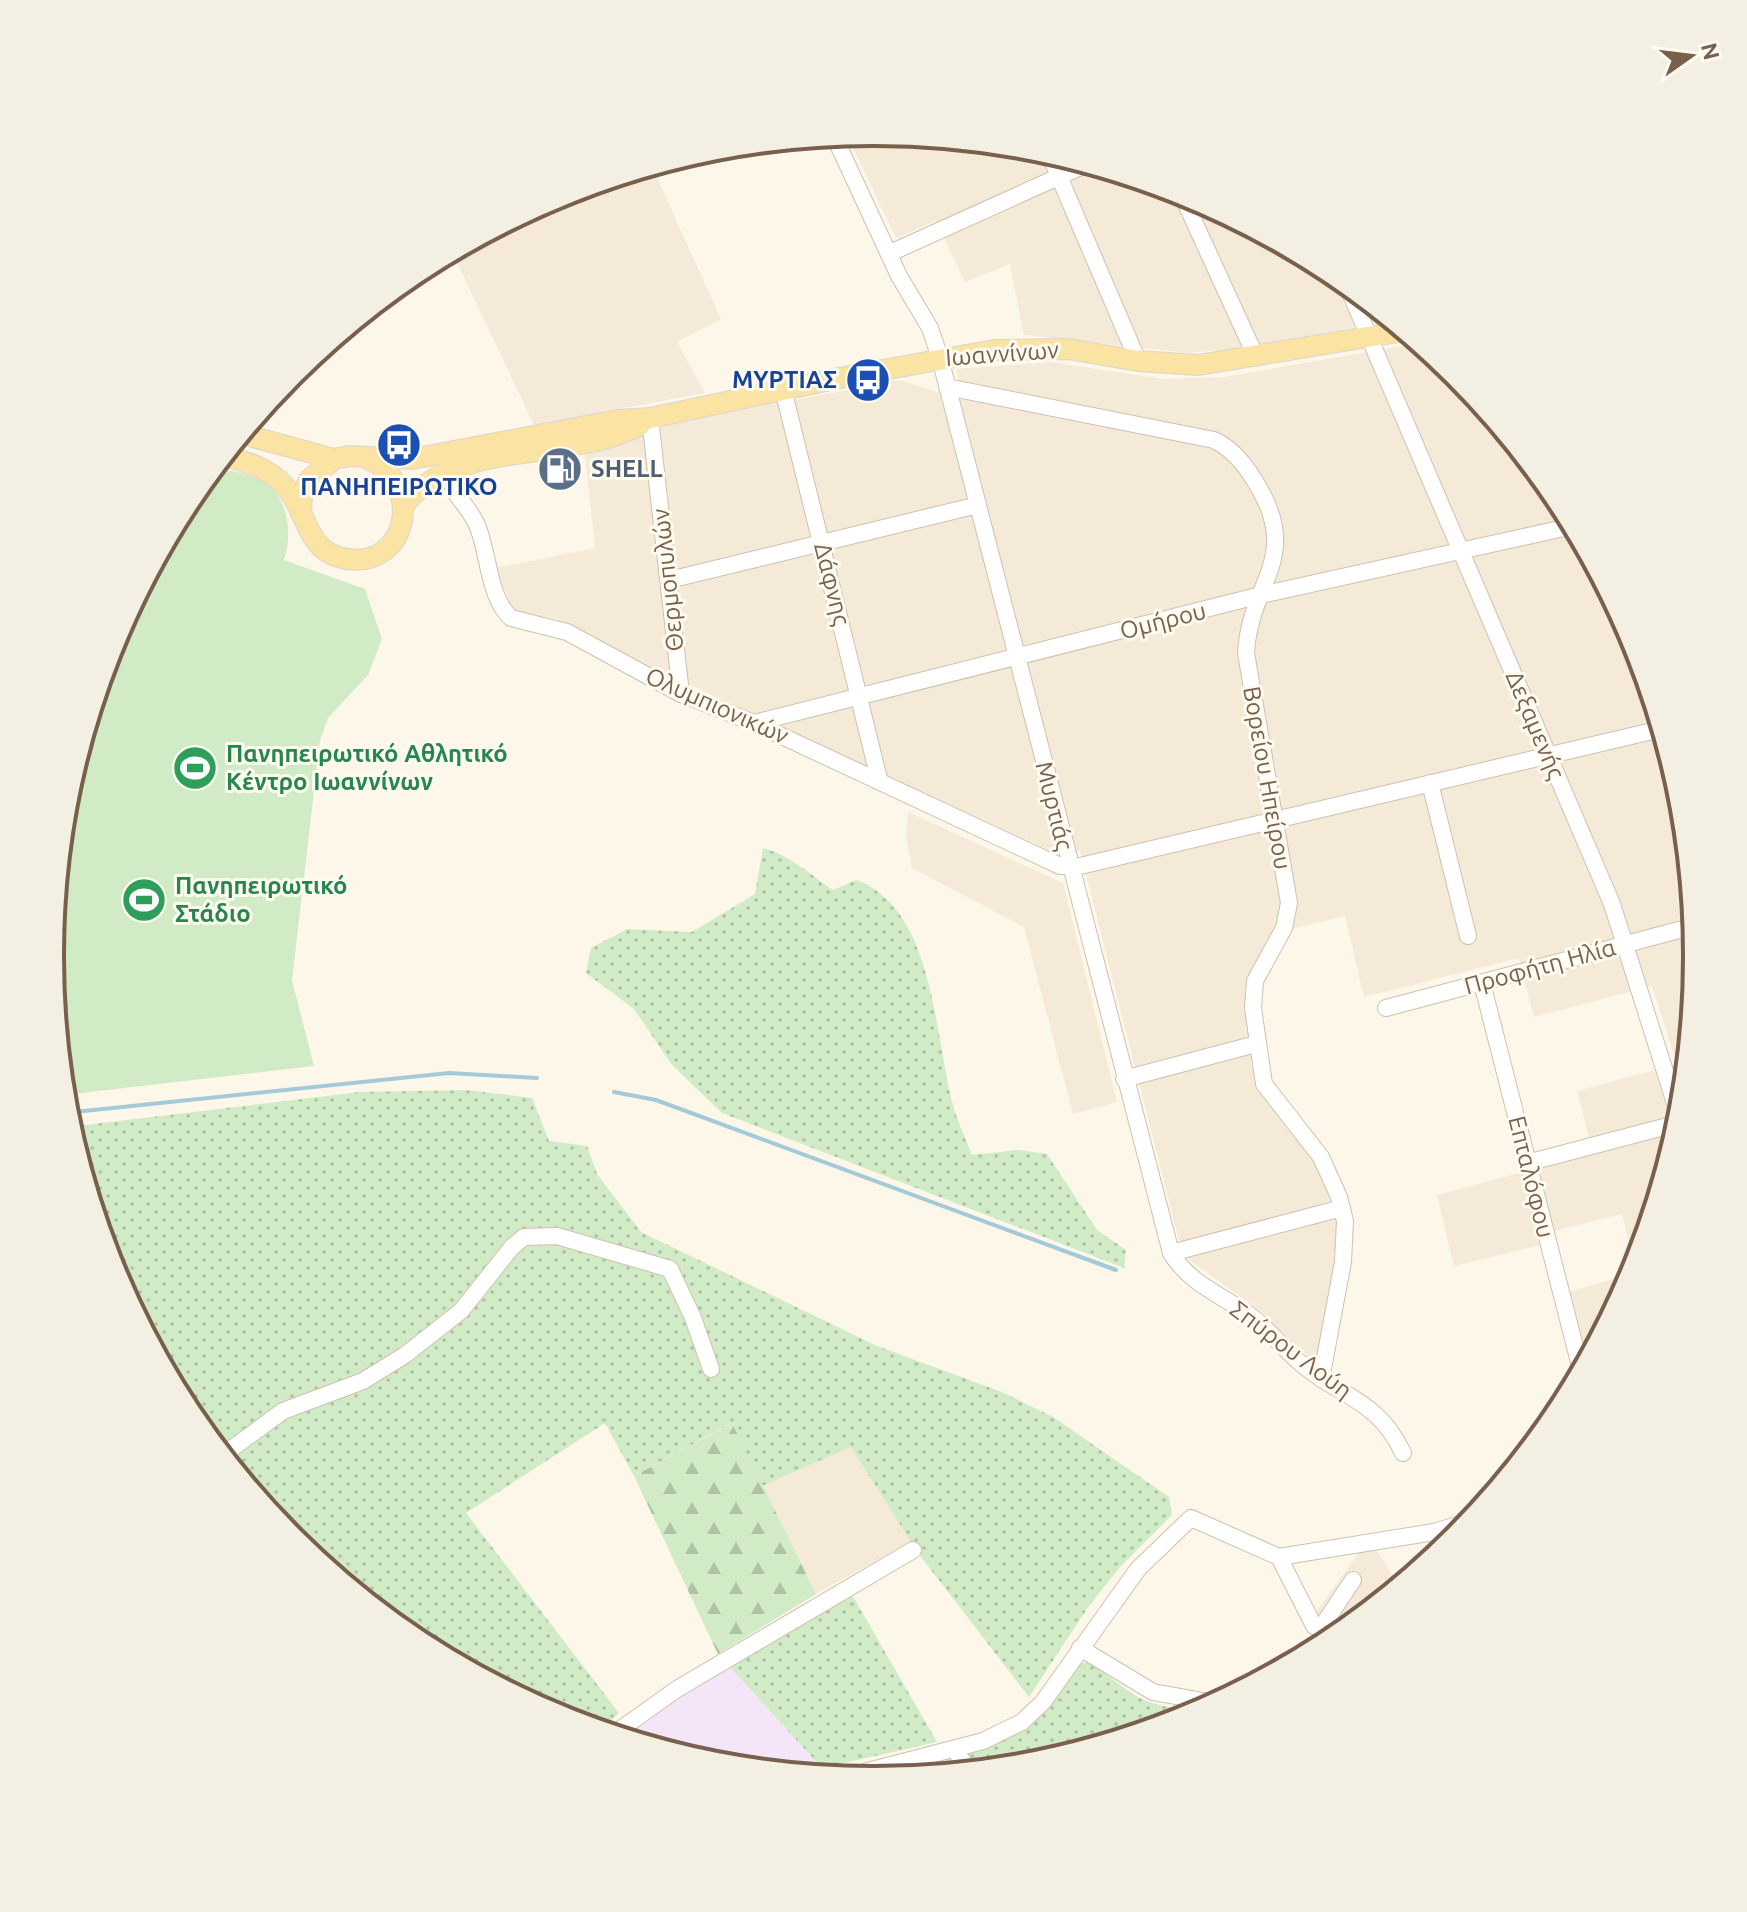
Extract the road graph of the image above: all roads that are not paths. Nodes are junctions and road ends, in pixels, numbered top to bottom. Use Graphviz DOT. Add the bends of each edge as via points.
graph roads {
  1 [pos="839,147"];
  2 [pos="1055,168"];
  3 [pos="1071,171"];
  4 [pos="1059,177"];
  5 [pos="1189,211"];
  6 [pos="890,253"];
  7 [pos="1356,307"];
  8 [pos="1390,333"];
  9 [pos="1369,337"];
  10 [pos="1256,357"];
  11 [pos="940,358"];
  12 [pos="1138,361"];
  13 [pos="947,387"];
  14 [pos="783,389"];
  15 [pos="650,418"];
  16 [pos="253,437"];
  17 [pos="366,457"];
  18 [pos="235,459"];
  19 [pos="334,459"];
  20 [pos="447,471"];
  21 [pos="405,504"];
  22 [pos="978,505"];
  23 [pos="301,514"];
  24 [pos="1561,528"];
  25 [pos="822,543"];
  26 [pos="1460,549"];
  27 [pos="669,580"];
  28 [pos="1261,595"];
  29 [pos="1017,657"];
  30 [pos="681,694"];
  31 [pos="859,698"];
  32 [pos="754,723"];
  33 [pos="1651,731"];
  34 [pos="1548,756"];
  35 [pos="879,779"];
  36 [pos="1430,783"];
  37 [pos="1274,819"];
  38 [pos="1070,867"];
  39 [pos="1682,929"];
  40 [pos="1468,936"];
  41 [pos="1627,944"];
  42 [pos="1482,983"];
  43 [pos="1386,1008"];
  44 [pos="1256,1044"];
  45 [pos="1124,1079"];
  46 [pos="1671,1091"];
  47 [pos="1664,1125"];
  48 [pos="1527,1163"];
  49 [pos="1342,1208"];
  50 [pos="1171,1253"];
  51 [pos="1577,1356"];
  52 [pos="711,1369"];
  53 [pos="1321,1379"];
  54 [pos="231,1449"];
  55 [pos="1403,1453"];
  56 [pos="1445,1528"];
  57 [pos="913,1550"];
  58 [pos="1279,1557"];
  59 [pos="1353,1580"];
  60 [pos="1080,1648"];
  61 [pos="1193,1699"];
  62 [pos="625,1726"];
  63 [pos="954,1749"];
  64 [pos="962,1761"];
  65 [pos="890,1765"];
  1 -- 6 [label="street, Μυρτιάς"];
  2 -- 4 [label="street"];
  3 -- 4 [label="street"];
  4 -- 6 [label="street"];
  4 -- 12 [label="street"];
  5 -- 10 [label="street"];
  6 -- 11 [label="street, Μυρτιάς"];
  7 -- 9 [label="street, Δεξαμενής"];
  8 -- 9 [label="main road, Ιωαννίνων"];
  9 -- 10 [label="main road, Ιωαννίνων"];
  9 -- 26 [label="street, Δεξαμενής"];
  10 -- 12 [label="main road, Ιωαννίνων" via="1198,365"];
  11 -- 12 [label="main road, Ιωαννίνων" via="1036,348"];
  11 -- 13 [label="street, Μυρτιάς"];
  11 -- 14 [label="main road, Ιωαννίνων"];
  13 -- 22 [label="street, Μυρτιάς"];
  13 -- 28 [label="street, Βορείου Ηπείρου" via="1205,437 1223,445 1256,483 1274,522 1274,565"];
  14 -- 15 [label="main road, Ιωαννίνων"];
  14 -- 25 [label="street, Δάφνης"];
  15 -- 17 [label="main road" via="412,459"];
  15 -- 20 [label="main road" via="600,439"];
  15 -- 27 [label="street, Θερμοπυλών"];
  16 -- 19 [label="main road"];
  17 -- 19 [label="main road"];
  17 -- 21 [label="main road" via="393,475"];
  18 -- 23 [label="main road" via="254,463 277,479"];
  19 -- 23 [label="main road" via="309,480"];
  20 -- 21 [label="main road" via="419,486"];
  20 -- 30 [label="street, Ολυμπιονικών" via="457,500 476,522 507,615 555,626"];
  21 -- 23 [label="main road" via="403,522 383,551 349,560 317,545"];
  22 -- 25 [label="street"];
  22 -- 29 [label="street, Μυρτιάς"];
  24 -- 26 [label="street, Ομήρου"];
  25 -- 27 [label="street"];
  25 -- 31 [label="street, Δάφνης"];
  26 -- 28 [label="street, Ομήρου"];
  26 -- 34 [label="street, Δεξαμενής"];
  27 -- 30 [label="street, Θερμοπυλών"];
  28 -- 29 [label="street, Ομήρου"];
  28 -- 37 [label="street, Βορείου Ηπείρου" via="1248,625 1246,653"];
  29 -- 31 [label="street, Ομήρου"];
  29 -- 38 [label="street, Μυρτιάς"];
  30 -- 32 [label="street, Ολυμπιονικών"];
  31 -- 32 [label="street, Ομήρου"];
  31 -- 35 [label="street, Δάφνης"];
  32 -- 35 [label="street, Ολυμπιονικών"];
  33 -- 34 [label="street"];
  34 -- 36 [label="street"];
  34 -- 41 [label="street, Δεξαμενής"];
  35 -- 38 [label="street, Ολυμπιονικών"];
  36 -- 37 [label="street"];
  36 -- 40 [label="street"];
  37 -- 38 [label="street"];
  37 -- 44 [label="street, Βορείου Ηπείρου" via="1288,912 1255,981"];
  38 -- 45 [label="street, Μυρτιάς"];
  39 -- 41 [label="street, Προφήτη Ηλία"];
  41 -- 42 [label="street, Προφήτη Ηλία"];
  41 -- 46 [label="street, Δεξαμενής"];
  42 -- 43 [label="street, Προφήτη Ηλία"];
  42 -- 48 [label="street, Επταλόφου"];
  44 -- 45 [label="street"];
  44 -- 49 [label="street, Βορείου Ηπείρου" via="1264,1084 1313,1144"];
  45 -- 50 [label="street, Μυρτιάς"];
  47 -- 48 [label="street"];
  48 -- 51 [label="street, Επταλόφου"];
  49 -- 50 [label="street"];
  49 -- 53 [label="street, Βορείου Ηπείρου" via="1345,1255"];
  50 -- 53 [label="street, Σπύρου Λούη" via="1191,1277 1252,1316"];
  52 -- 54 [label="street" via="670,1269 557,1236 532,1235 512,1247 461,1311 396,1362 363,1381 283,1411"];
  53 -- 55 [label="street, Σπύρου Λούη" via="1391,1426"];
  56 -- 58 [label="street"];
  57 -- 62 [label="street" via="677,1689"];
  58 -- 59 [label="street" via="1307,1617 1317,1627"];
  58 -- 60 [label="street" via="1191,1518 1138,1569"];
  60 -- 61 [label="street" via="1153,1692"];
  60 -- 63 [label="street" via="1043,1702 1022,1722"];
  63 -- 64 [label="street"];
  63 -- 65 [label="street"];
}
